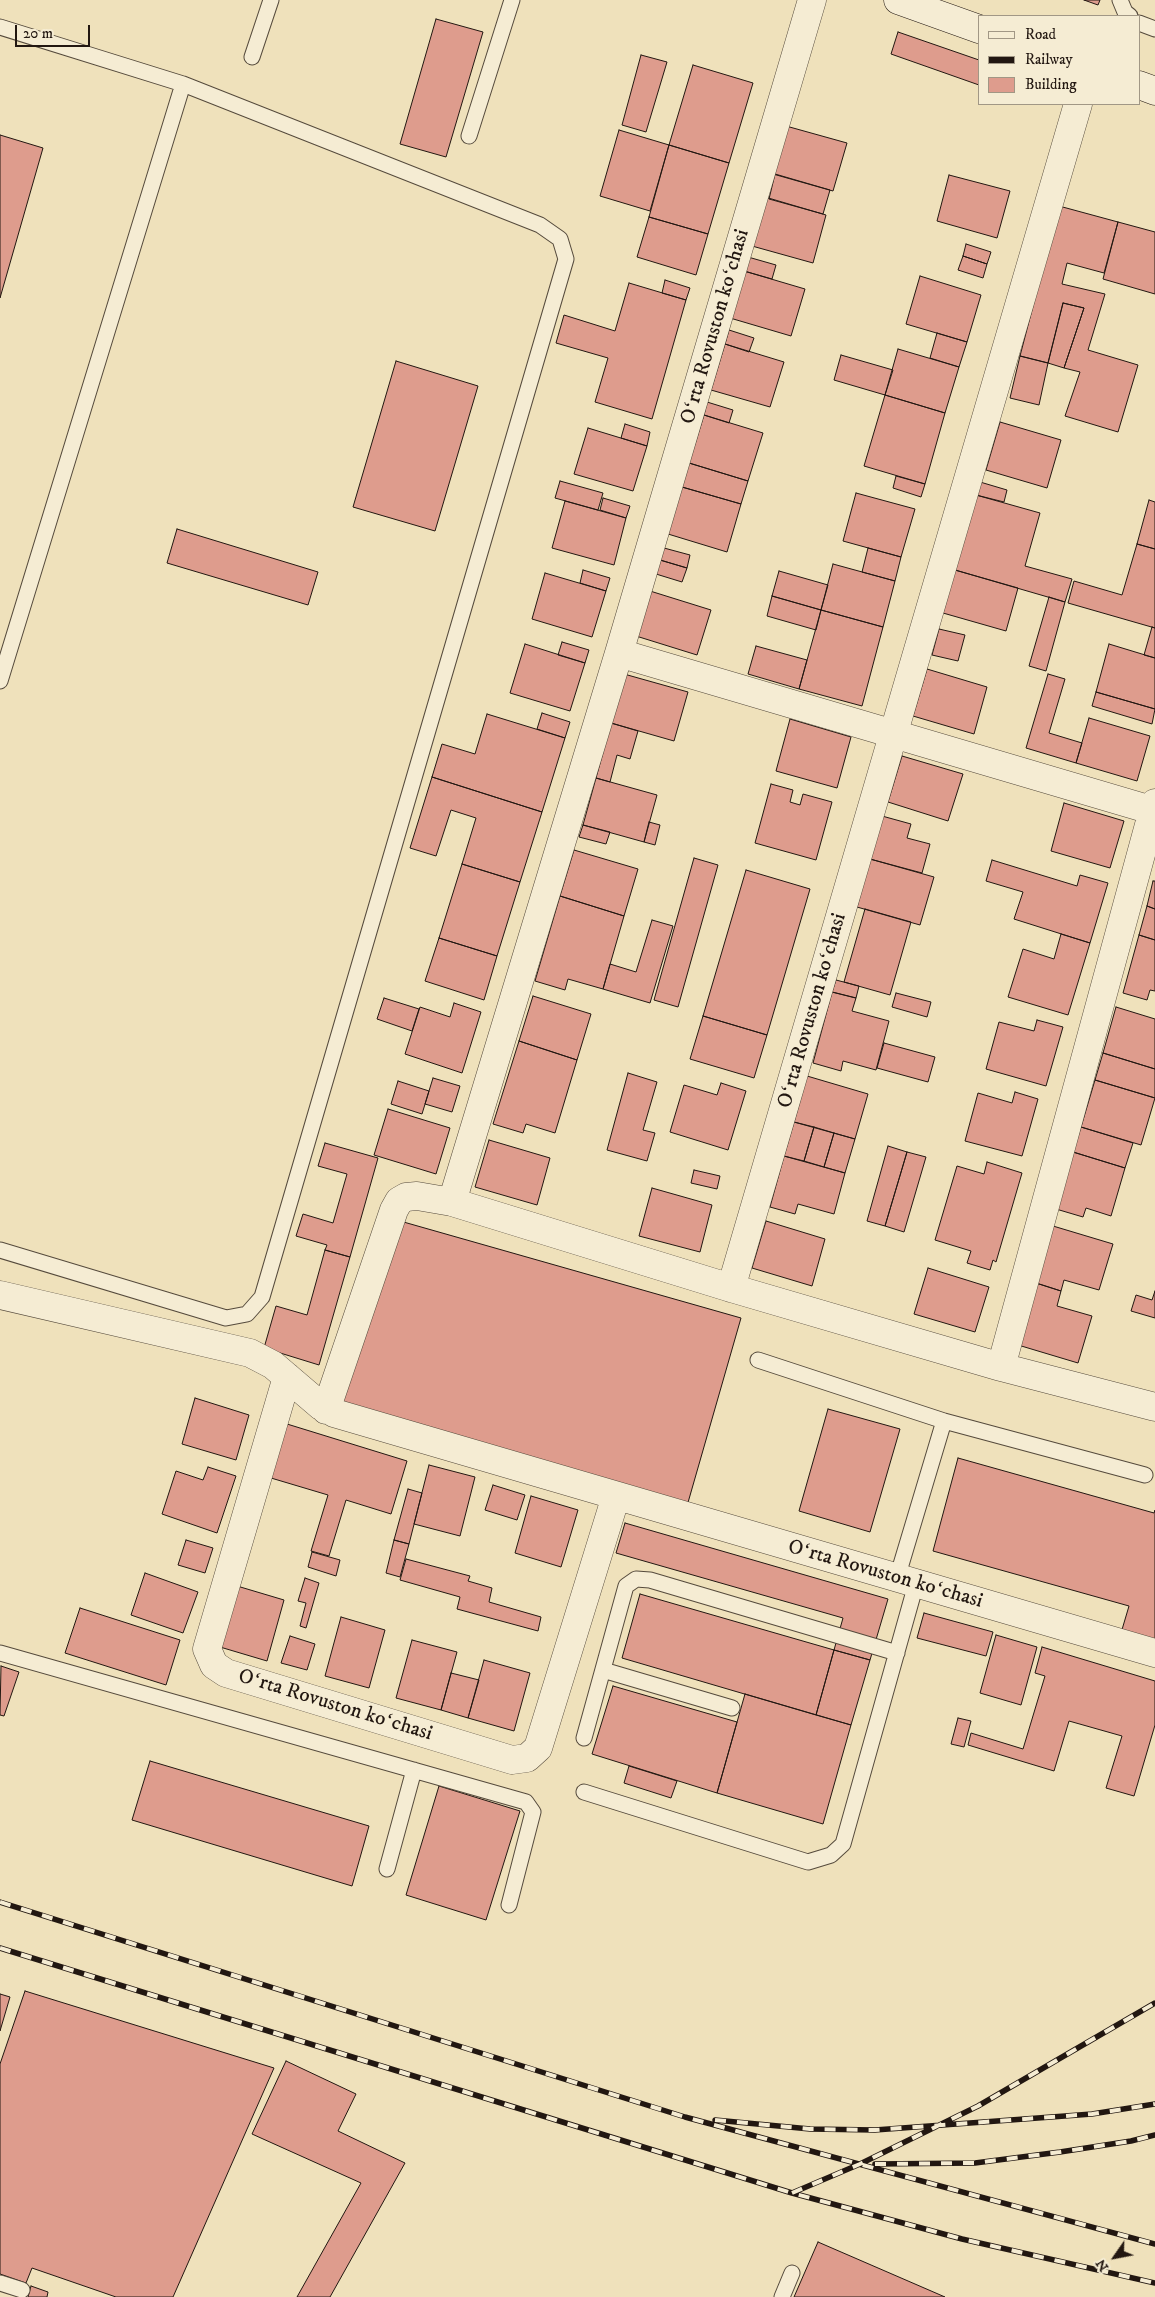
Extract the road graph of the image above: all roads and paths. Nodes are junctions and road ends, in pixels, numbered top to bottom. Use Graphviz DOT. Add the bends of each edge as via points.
graph roads {
  1 [pos="271,0"];
  2 [pos="512,0"];
  3 [pos="812,0"];
  4 [pos="898,0"];
  5 [pos="1120,0"];
  6 [pos="1129,15"];
  7 [pos="1140,23"];
  8 [pos="0,27"];
  9 [pos="978,29"];
  10 [pos="1155,29"];
  11 [pos="252,57"];
  12 [pos="183,84"];
  13 [pos="1140,86"];
  14 [pos="1155,91"];
  15 [pos="1078,105"];
  16 [pos="469,136"];
  17 [pos="619,653"];
  18 [pos="0,681"];
  19 [pos="892,733"];
  20 [pos="1154,808"];
  21 [pos="452,1202"];
  22 [pos="0,1250"];
  23 [pos="731,1288"];
  24 [pos="0,1295"];
  25 [pos="758,1360"];
  26 [pos="1001,1367"];
  27 [pos="287,1377"];
  28 [pos="1155,1407"];
  29 [pos="326,1410"];
  30 [pos="944,1421"];
  31 [pos="1145,1476"];
  32 [pos="616,1496"];
  33 [pos="907,1581"];
  34 [pos="897,1653"];
  35 [pos="1155,1653"];
  36 [pos="0,1654"];
  37 [pos="602,1670"];
  38 [pos="732,1708"];
  39 [pos="584,1738"];
  40 [pos="414,1770"];
  41 [pos="584,1792"];
  42 [pos="387,1869"];
  43 [pos="508,1905"];
  44 [pos="792,2273"];
  45 [pos="0,2283"];
  46 [pos="22,2290"];
  47 [pos="782,2297"];
  1 -- 11 [label="lane"];
  2 -- 16 [label="lane"];
  3 -- 17 [label="street, Oʻrta Rovuston koʻchasi"];
  4 -- 9 [label="street"];
  5 -- 6 [label="lane"];
  7 -- 10 [label="lane"];
  8 -- 12 [label="lane"];
  12 -- 18 [label="lane"];
  12 -- 22 [label="lane" via="540,225 560,239 566,259 262,1297 247,1314 226,1318"];
  13 -- 14 [label="street"];
  15 -- 19 [label="street, Oʻrta Rovuston koʻchasi"];
  17 -- 19 [label="street"];
  17 -- 21 [label="street, Oʻrta Rovuston koʻchasi"];
  19 -- 20 [label="street"];
  19 -- 23 [label="street, Oʻrta Rovuston koʻchasi"];
  20 -- 26 [label="street"];
  21 -- 23 [label="street"];
  21 -- 29 [label="street" via="417,1196 399,1201"];
  23 -- 26 [label="street"];
  24 -- 27 [label="street" via="250,1352"];
  25 -- 30 [label="lane"];
  26 -- 28 [label="street"];
  27 -- 29 [label="street, Oʻrta Rovuston koʻchasi"];
  27 -- 32 [label="street, Oʻrta Rovuston koʻchasi" via="207,1649 214,1665 226,1672 512,1760 527,1758 538,1748"];
  29 -- 32 [label="street, Oʻrta Rovuston koʻchasi"];
  30 -- 31 [label="lane"];
  30 -- 33 [label="lane"];
  32 -- 33 [label="street, Oʻrta Rovuston koʻchasi"];
  33 -- 34 [label="lane"];
  33 -- 35 [label="street, Oʻrta Rovuston koʻchasi"];
  34 -- 37 [label="lane" via="650,1580 636,1579 626,1586"];
  34 -- 41 [label="lane" via="843,1844 831,1855 808,1862"];
  36 -- 40 [label="lane"];
  37 -- 38 [label="lane"];
  37 -- 39 [label="lane"];
  40 -- 42 [label="lane"];
  40 -- 43 [label="lane" via="526,1802 533,1812"];
  44 -- 47 [label="lane"];
  45 -- 46 [label="lane"];
}
